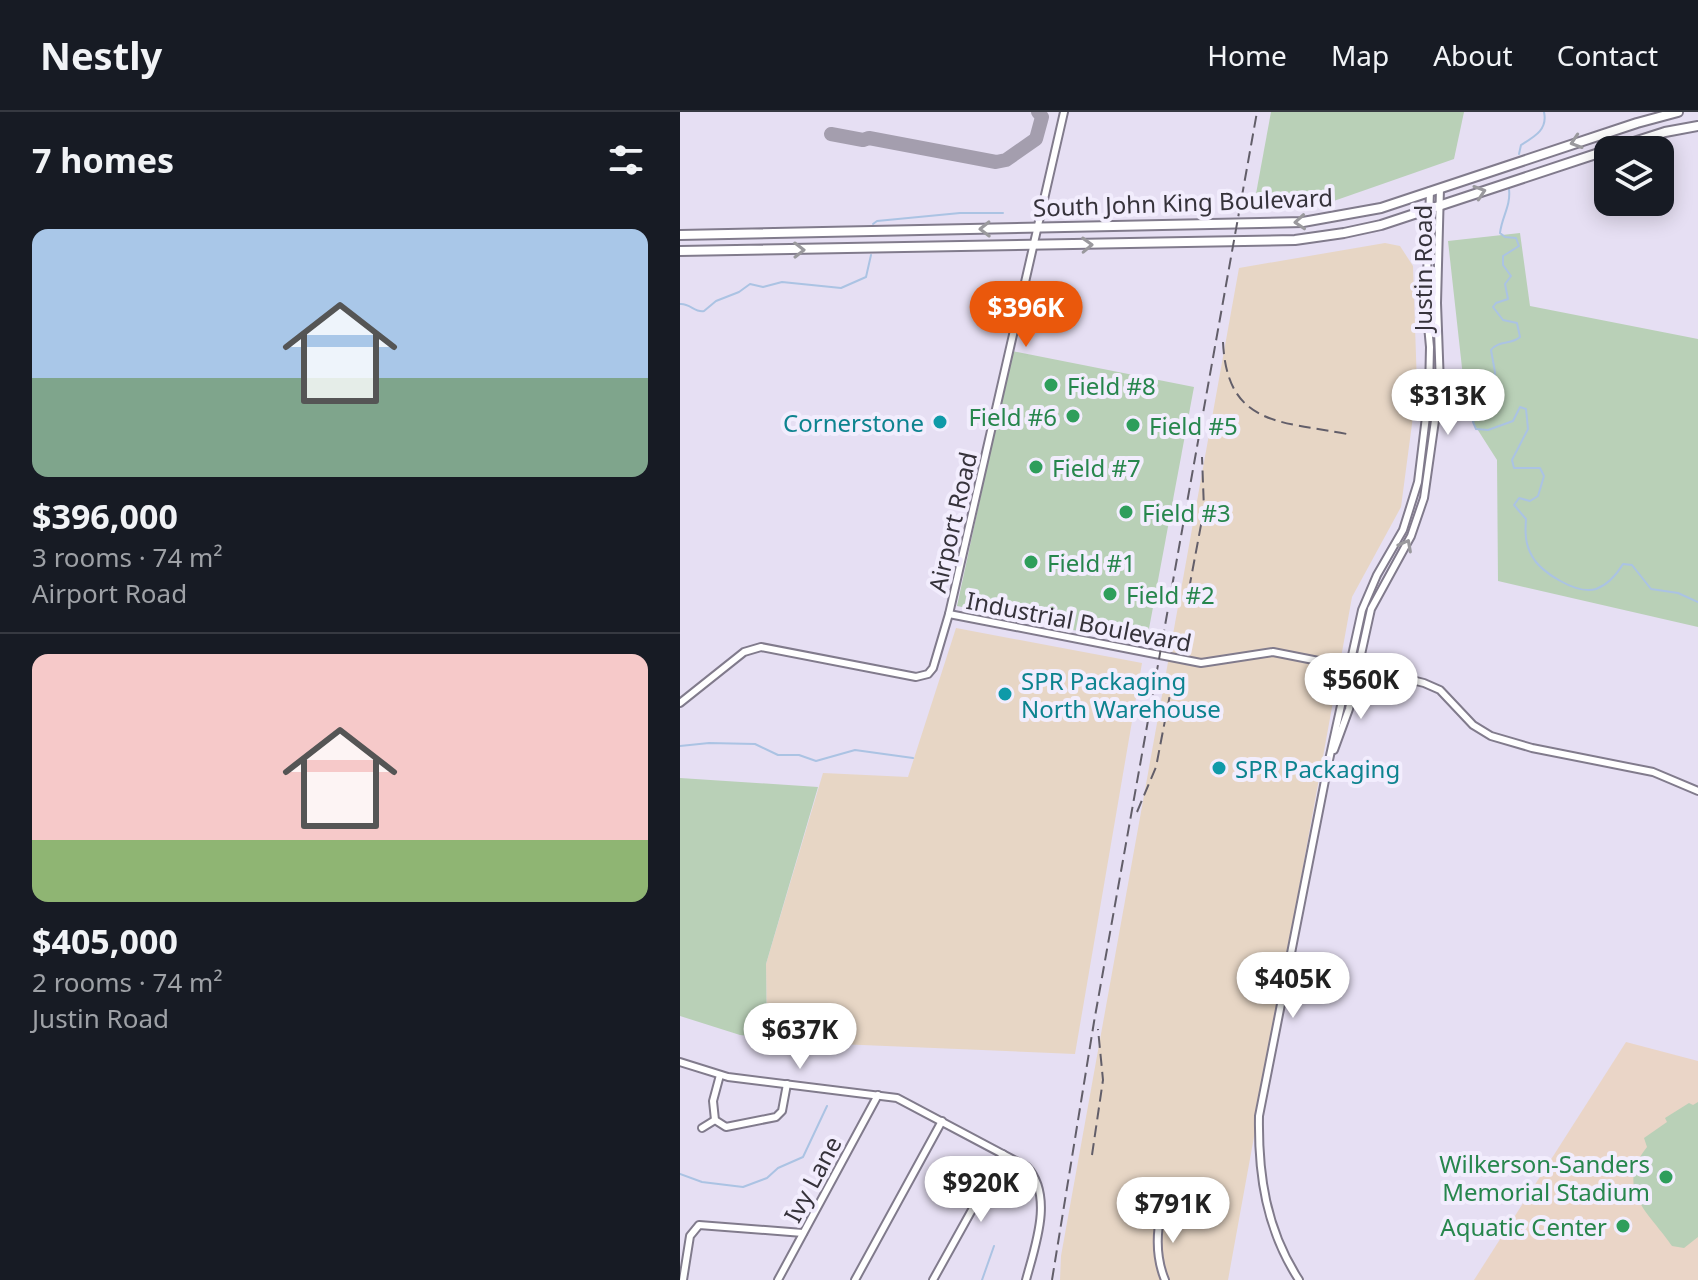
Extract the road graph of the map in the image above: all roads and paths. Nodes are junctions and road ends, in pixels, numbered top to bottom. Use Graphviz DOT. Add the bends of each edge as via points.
graph roads {
  1 [pos="1064,112"];
  2 [pos="1678,112"];
  3 [pos="1698,126"];
  4 [pos="1652,136"];
  5 [pos="1594,155"];
  6 [pos="1440,187"];
  7 [pos="1430,191"];
  8 [pos="1439,206"];
  9 [pos="1429,209"];
  10 [pos="1038,228"];
  11 [pos="721,234"];
  12 [pos="680,235"];
  13 [pos="1034,246"];
  14 [pos="680,251"];
  15 [pos="721,251"];
  16 [pos="1377,575"];
  17 [pos="1385,580"];
  18 [pos="949,614"];
  19 [pos="1349,668"];
  20 [pos="1358,669"];
  21 [pos="680,703"];
  22 [pos="1329,760"];
  23 [pos="1698,791"];
  24 [pos="680,1062"];
  25 [pos="720,1075"];
  26 [pos="787,1084"];
  27 [pos="878,1095"];
  28 [pos="715,1120"];
  29 [pos="942,1121"];
  30 [pos="702,1128"];
  31 [pos="1003,1154"];
  32 [pos="1161,1213"];
  33 [pos="803,1233"];
  34 [pos="683,1280"];
  35 [pos="778,1280"];
  36 [pos="855,1280"];
  37 [pos="933,1280"];
  38 [pos="1026,1280"];
  39 [pos="1165,1280"];
  40 [pos="1299,1280"];
  1 -- 10 [label="street, Airport Road"];
  2 -- 6 [label="main road, South John King Boulevard, one-way"];
  3 -- 4 [label="main road, South John King Boulevard"];
  8 -- 5 [label="main road, South John King Boulevard, one-way"];
  6 -- 7 [label="main road, South John King Boulevard"];
  6 -- 8 [label="street, Justin Road"];
  7 -- 9 [label="street, Justin Road"];
  7 -- 10 [label="main road, South John King Boulevard, one-way" via="1381,208 1303,222"];
  8 -- 9 [label="main road, South John King Boulevard"];
  17 -- 8 [label="street, Justin Road, one-way" via="1411,536 1427,483 1440,372"];
  13 -- 9 [label="main road, South John King Boulevard, one-way" via="1295,240 1369,228"];
  9 -- 16 [label="street, Justin Road" via="1429,392 1418,482 1403,530"];
  10 -- 11 [label="main road, South John King Boulevard, one-way"];
  10 -- 13 [label="street, Airport Road"];
  11 -- 12 [label="main road, South John King Boulevard"];
  11 -- 15 [label="main road"];
  15 -- 13 [label="main road, South John King Boulevard, one-way"];
  13 -- 18 [label="street, Airport Road"];
  14 -- 15 [label="main road, South John King Boulevard"];
  16 -- 17 [label="street"];
  16 -- 19 [label="street, Justin Road" via="1362,610"];
  17 -- 20 [label="street, Justin Road" via="1371,609"];
  18 -- 19 [label="street, Industrial Boulevard" via="1201,663 1273,652"];
  18 -- 21 [label="street, Airport Road" via="933,668 919,677 761,647 744,652"];
  19 -- 20 [label="street, Industrial Boulevard"];
  19 -- 22 [label="street, Justin Road"];
  20 -- 22 [label="street, Justin Road" via="1346,720"];
  20 -- 23 [label="street, Industrial Boulevard" via="1440,690 1473,725 1498,739 1653,772"];
  22 -- 40 [label="street, Justin Road" via="1259,1116 1259,1159 1270,1221"];
  24 -- 25 [label="street"];
  25 -- 26 [label="street"];
  25 -- 28 [label="street"];
  26 -- 27 [label="street"];
  26 -- 28 [label="street" via="776,1117 729,1127"];
  27 -- 29 [label="street" via="911,1103"];
  27 -- 33 [label="street, Ivy Lane"];
  28 -- 30 [label="street"];
  29 -- 31 [label="street"];
  29 -- 36 [label="street"];
  31 -- 37 [label="street"];
  31 -- 38 [label="street" via="1027,1167 1039,1187 1040,1216"];
  32 -- 39 [label="street" via="1158,1256"];
  33 -- 34 [label="street" via="699,1225 690,1236"];
  33 -- 35 [label="street, Ivy Lane"];
}
